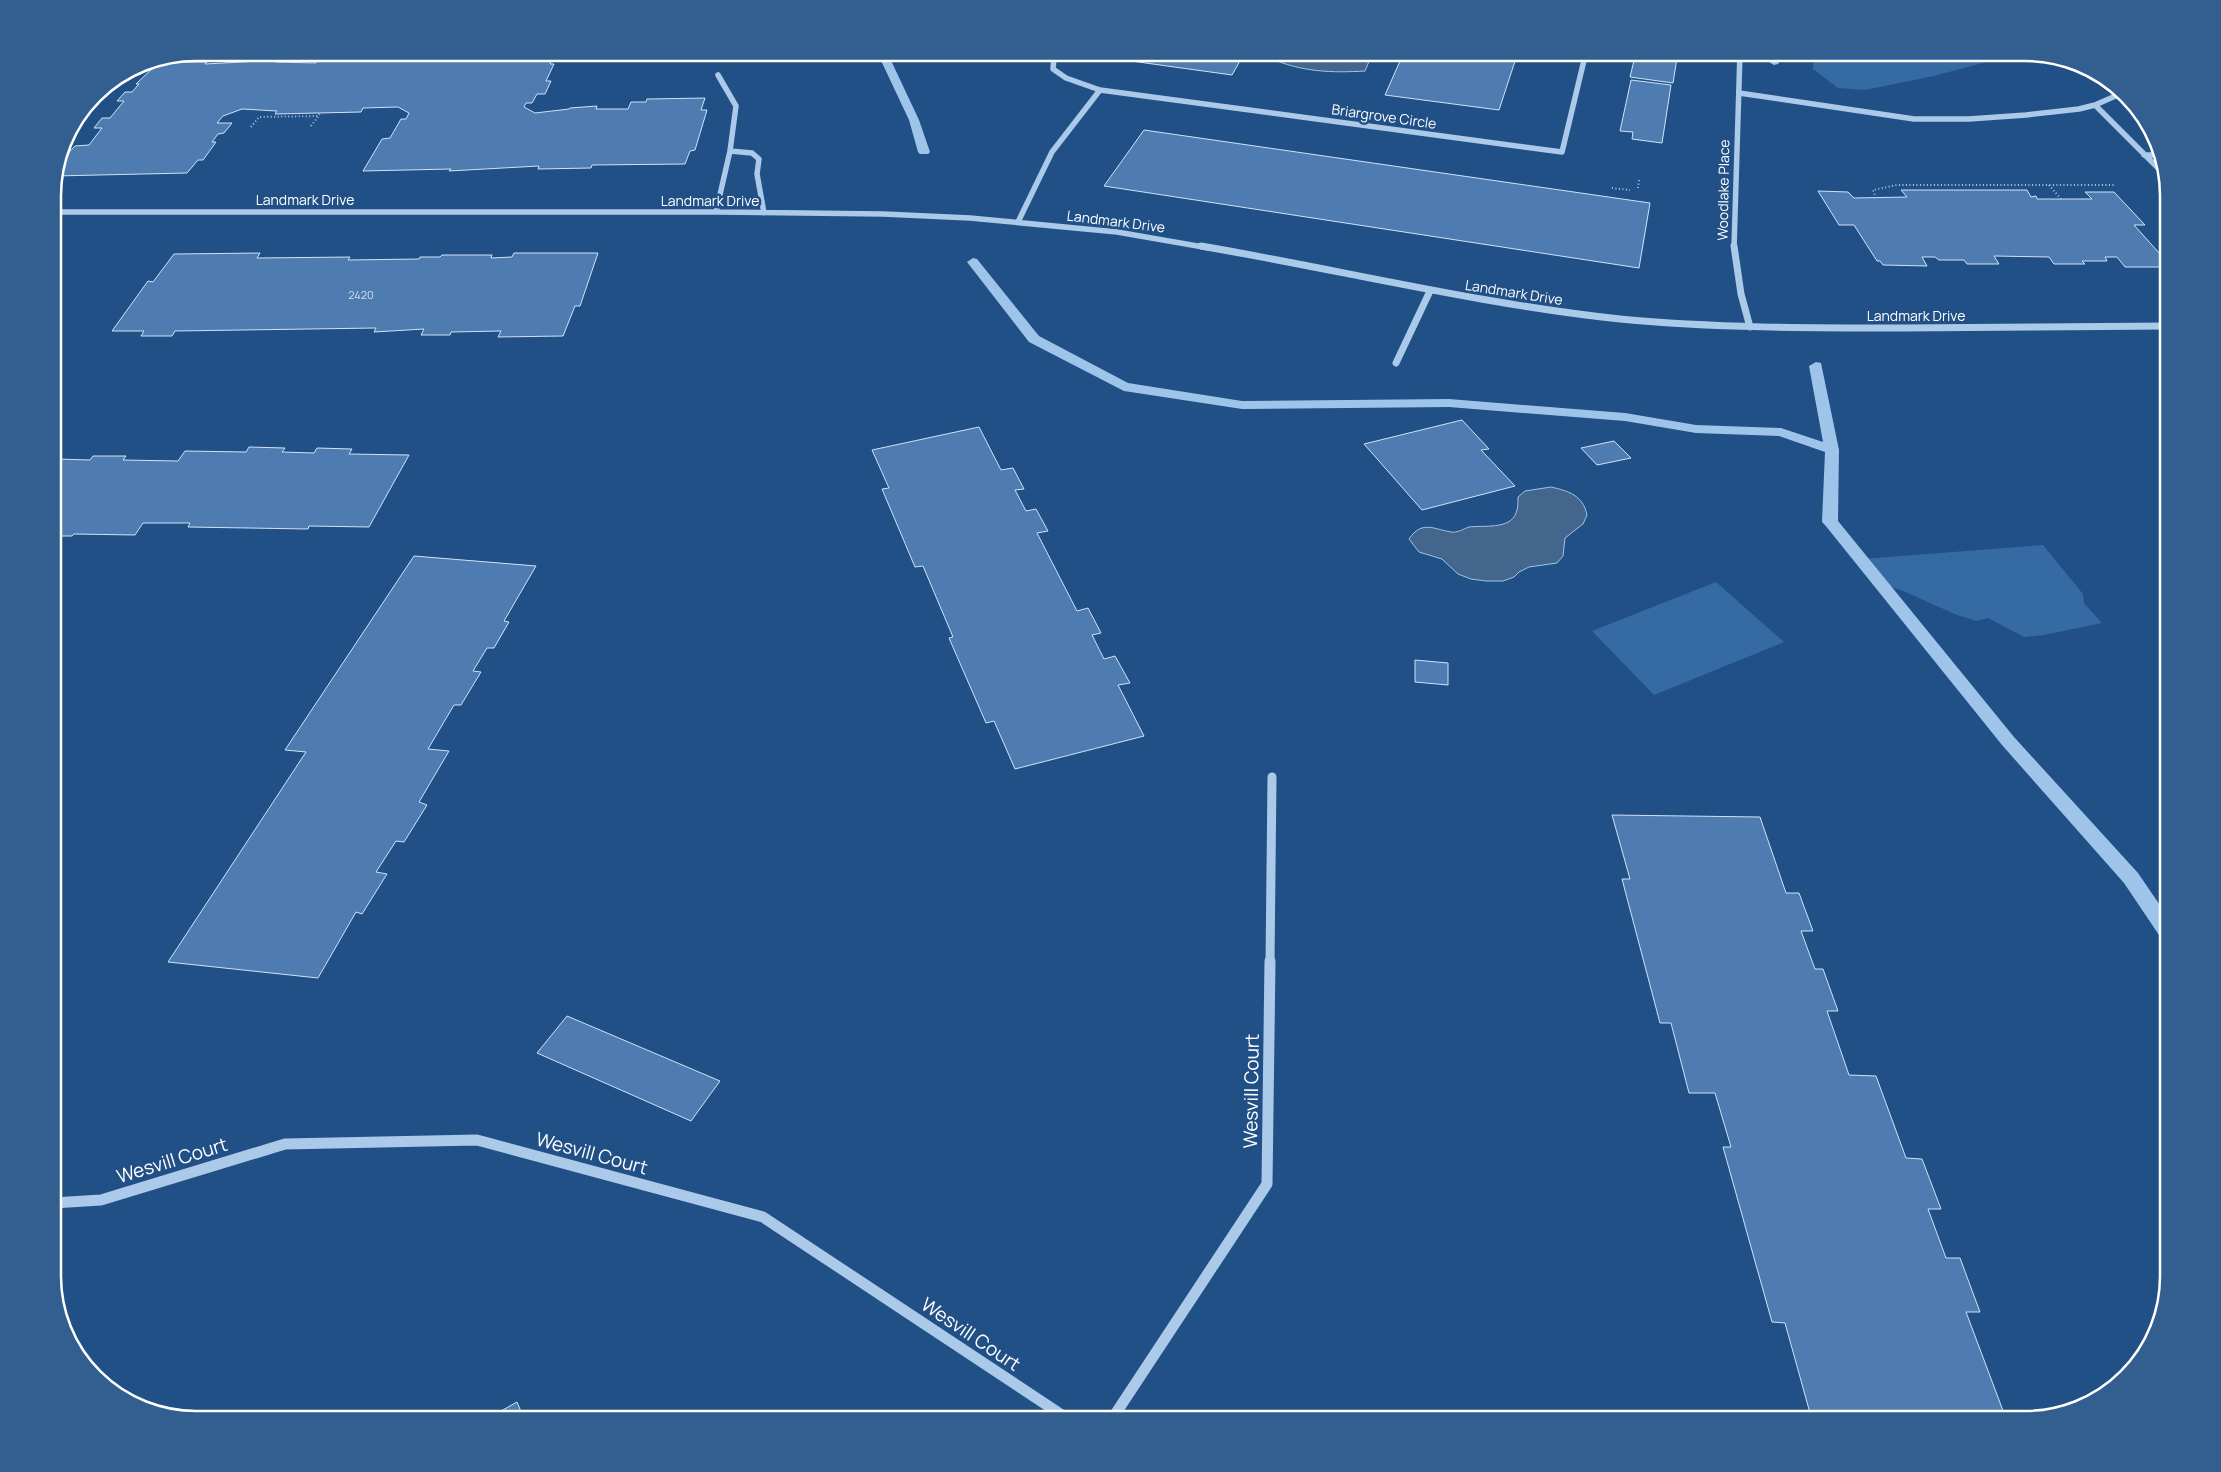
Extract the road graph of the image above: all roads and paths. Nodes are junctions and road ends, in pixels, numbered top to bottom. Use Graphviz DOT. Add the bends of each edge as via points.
graph roads {
  1 [pos="1584,61"];
  2 [pos="1740,61"];
  3 [pos="1054,62"];
  4 [pos="718,74"];
  5 [pos="1100,90"];
  6 [pos="1739,93"];
  7 [pos="2115,96"];
  8 [pos="2095,105"];
  9 [pos="320,113"];
  10 [pos="318,116"];
  11 [pos="312,126"];
  12 [pos="251,127"];
  13 [pos="730,151"];
  14 [pos="2144,154"];
  15 [pos="2153,155"];
  16 [pos="2156,166"];
  17 [pos="1639,180"];
  18 [pos="2049,185"];
  19 [pos="2116,185"];
  20 [pos="1612,188"];
  21 [pos="1638,188"];
  22 [pos="1630,190"];
  23 [pos="1876,198"];
  24 [pos="2062,199"];
  25 [pos="62,212"];
  26 [pos="716,212"];
  27 [pos="764,213"];
  28 [pos="1018,222"];
  29 [pos="1430,291"];
  30 [pos="2160,326"];
  31 [pos="1750,327"];
  32 [pos="1396,362"];
  33 [pos="1272,777"];
  34 [pos="62,1202"];
  35 [pos="1054,1411"];
  36 [pos="1118,1411"];
  1 -- 5 [label="street, Briargrove Circle" via="1562,152"];
  2 -- 6 [label="street, Woodlake Place"];
  3 -- 5 [label="street, Briargrove Circle" via="1053,69 1066,78"];
  4 -- 13 [label="street" via="736,106"];
  5 -- 28 [label="street" via="1052,152"];
  6 -- 8 [label="street" via="1914,119 2026,115"];
  6 -- 31 [label="street, Woodlake Place" via="1733,241"];
  7 -- 8 [label="street"];
  8 -- 14 [label="street"];
  9 -- 10 [label="path"];
  10 -- 11 [label="path"];
  10 -- 12 [label="path" via="259,117"];
  13 -- 26 [label="street"];
  13 -- 27 [label="street" via="752,153 759,159 757,174"];
  14 -- 15 [label="lane"];
  14 -- 16 [label="street"];
  17 -- 21 [label="path"];
  18 -- 19 [label="path"];
  18 -- 23 [label="path" via="1897,185 1873,190"];
  18 -- 24 [label="path"];
  20 -- 22 [label="path"];
  25 -- 26 [label="street, Landmark Drive"];
  26 -- 27 [label="street, Landmark Drive"];
  27 -- 28 [label="street, Landmark Drive" via="883,214"];
  28 -- 29 [label="street, Landmark Drive" via="1117,232"];
  29 -- 31 [label="street, Landmark Drive" via="1622,320"];
  29 -- 32 [label="street"];
  30 -- 31 [label="street, Landmark Drive"];
  33 -- 36 [label="street, Wesvill Court" via="1267,1184"];
  34 -- 35 [label="street, Wesvill Court" via="101,1200 285,1144 477,1140 763,1217"];
}
